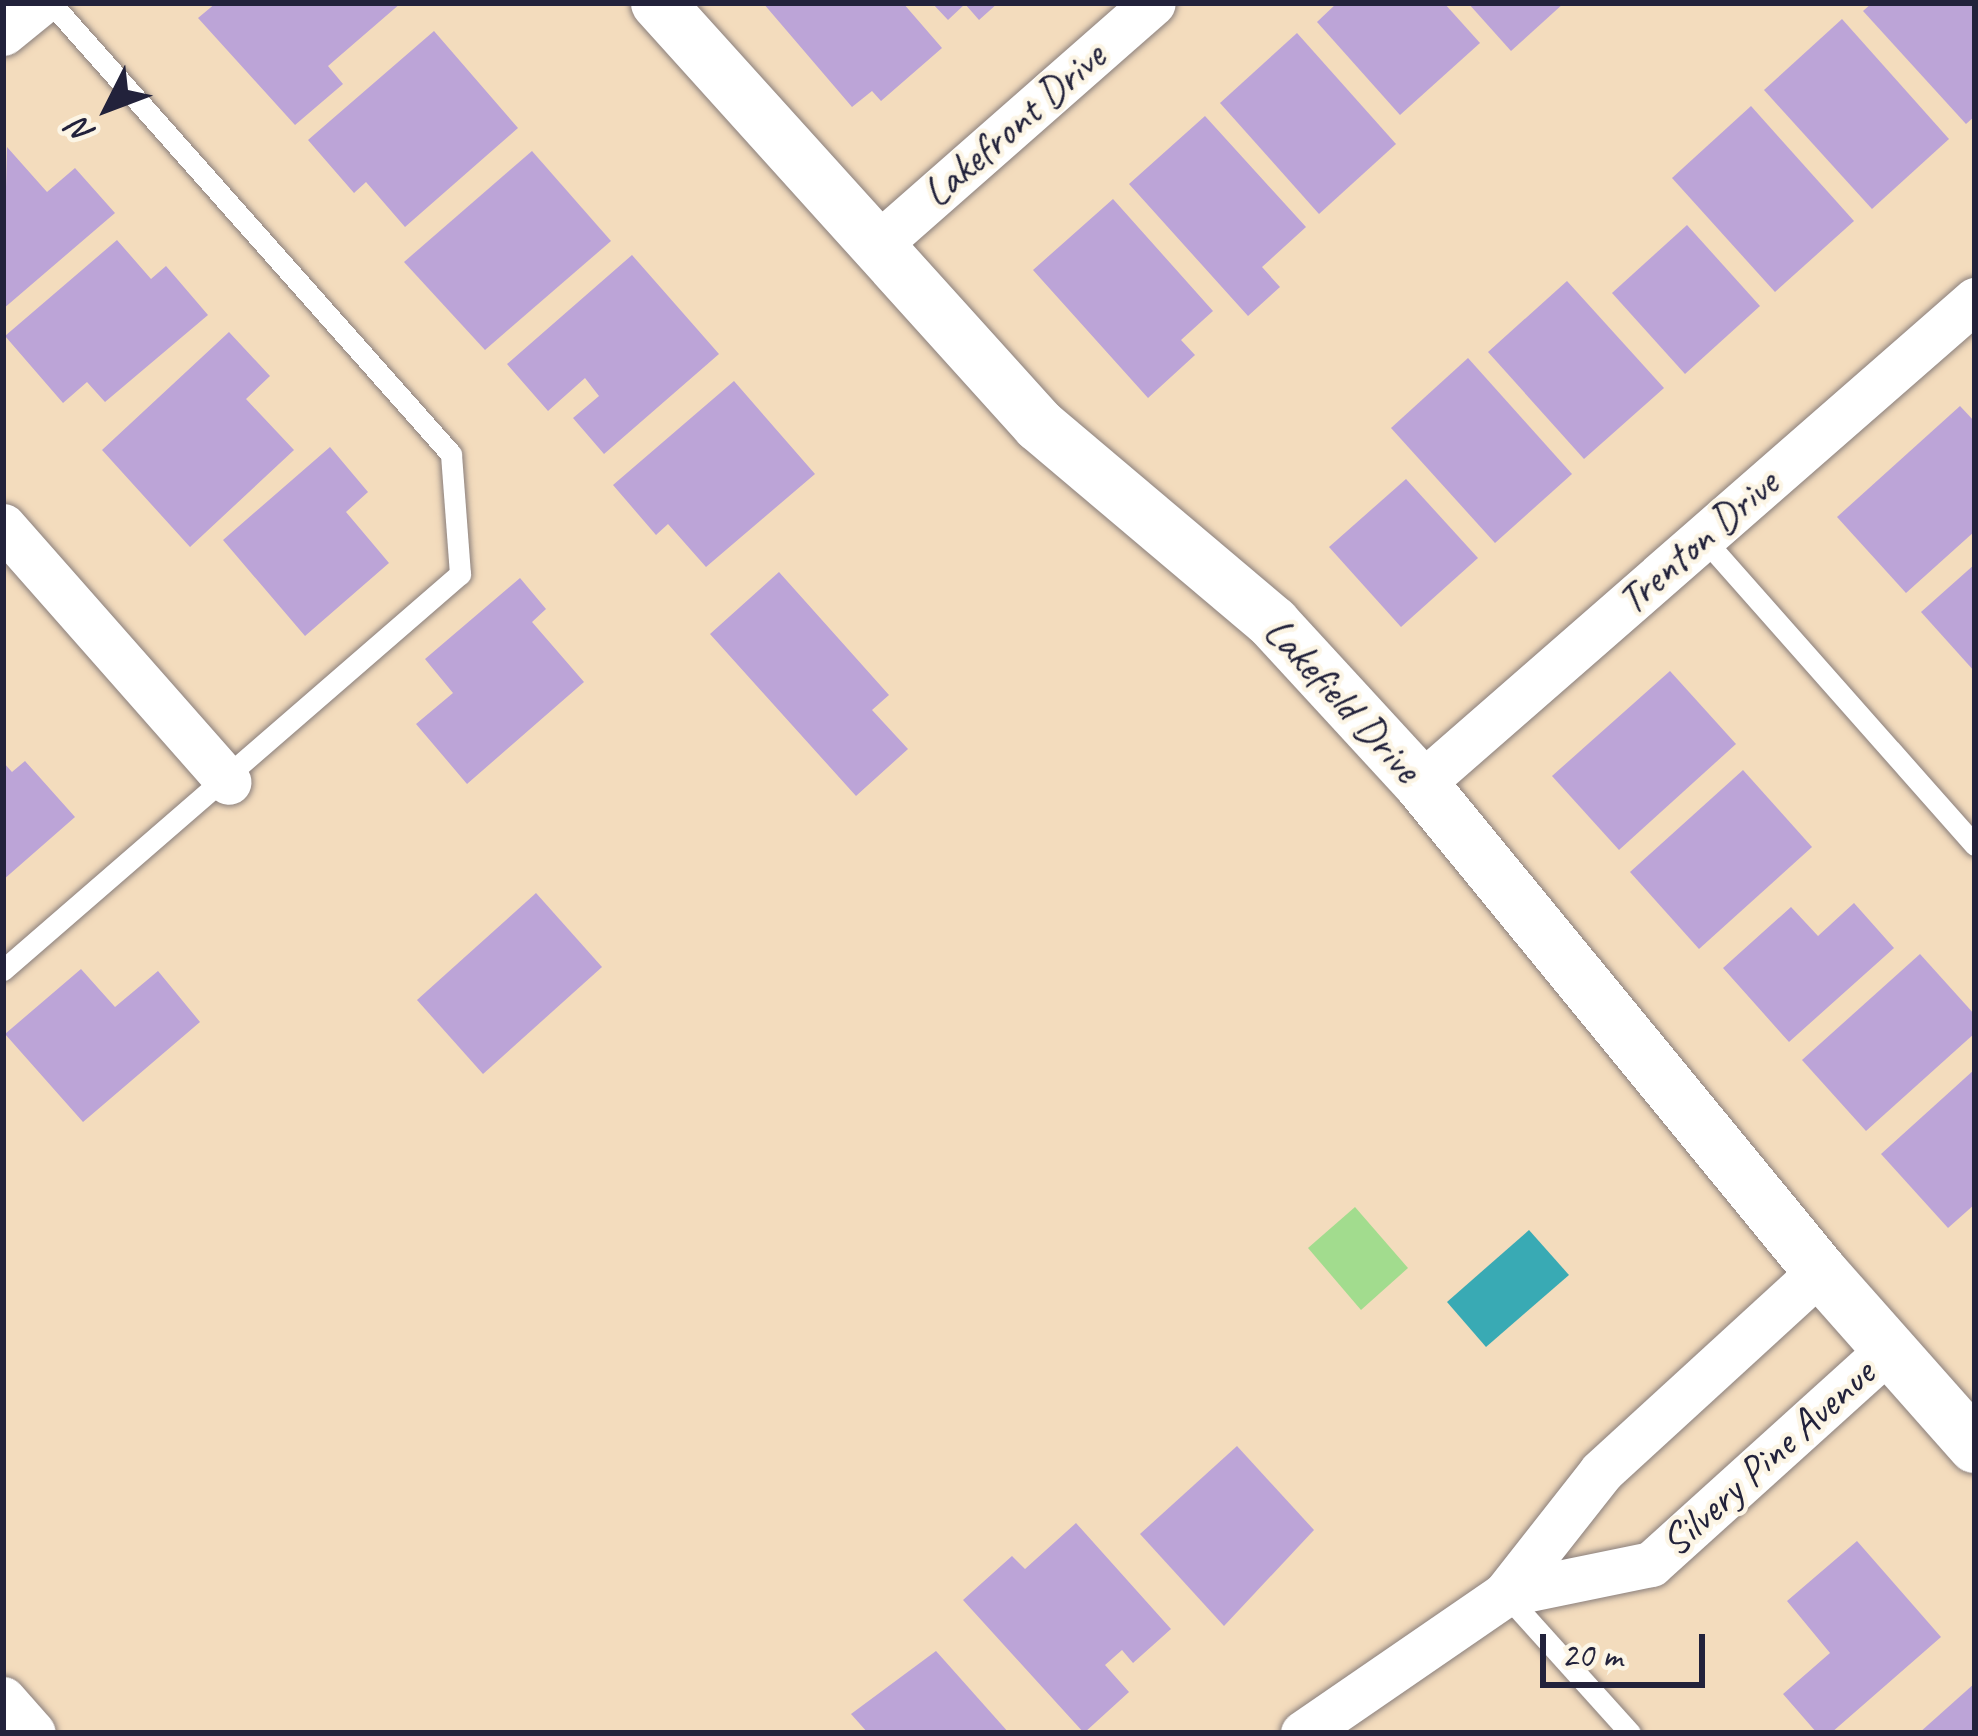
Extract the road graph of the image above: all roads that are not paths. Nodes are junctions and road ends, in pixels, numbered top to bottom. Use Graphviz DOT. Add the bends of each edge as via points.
graph roads {
  1 [pos="40,3"];
  2 [pos="51,3"];
  3 [pos="658,3"];
  4 [pos="1153,3"];
  5 [pos="3,33"];
  6 [pos="874,248"];
  7 [pos="1975,300"];
  8 [pos="3,526"];
  9 [pos="1703,538"];
  10 [pos="229,782"];
  11 [pos="1421,784"];
  12 [pos="1975,844"];
  13 [pos="3,970"];
  14 [pos="1820,1271"];
  15 [pos="1890,1348"];
  16 [pos="1975,1446"];
  17 [pos="1505,1594"];
  18 [pos="3,1699"];
  19 [pos="33,1733"];
  20 [pos="1303,1733"];
  21 [pos="1630,1733"];
  1 -- 5 [label="street"];
  2 -- 10 [label="lane" via="452,454 460,574"];
  3 -- 6 [label="street, Lakefield Drive"];
  4 -- 6 [label="street, Lakefront Drive"];
  6 -- 11 [label="street, Lakefield Drive" via="1039,425 1273,623"];
  7 -- 9 [label="street, Trenton Drive"];
  8 -- 10 [label="street"];
  9 -- 11 [label="street, Trenton Drive"];
  9 -- 12 [label="lane"];
  10 -- 13 [label="lane"];
  11 -- 14 [label="street, Lakefield Drive"];
  14 -- 15 [label="street, Lakefield Drive"];
  14 -- 17 [label="street, Silvery Pine Avenue" via="1600,1472"];
  15 -- 16 [label="street, Lakefield Drive"];
  15 -- 17 [label="street, Silvery Pine Avenue" via="1651,1564"];
  17 -- 20 [label="street, Silvery Pine Avenue"];
  17 -- 21 [label="lane"];
  18 -- 19 [label="street"];
}
